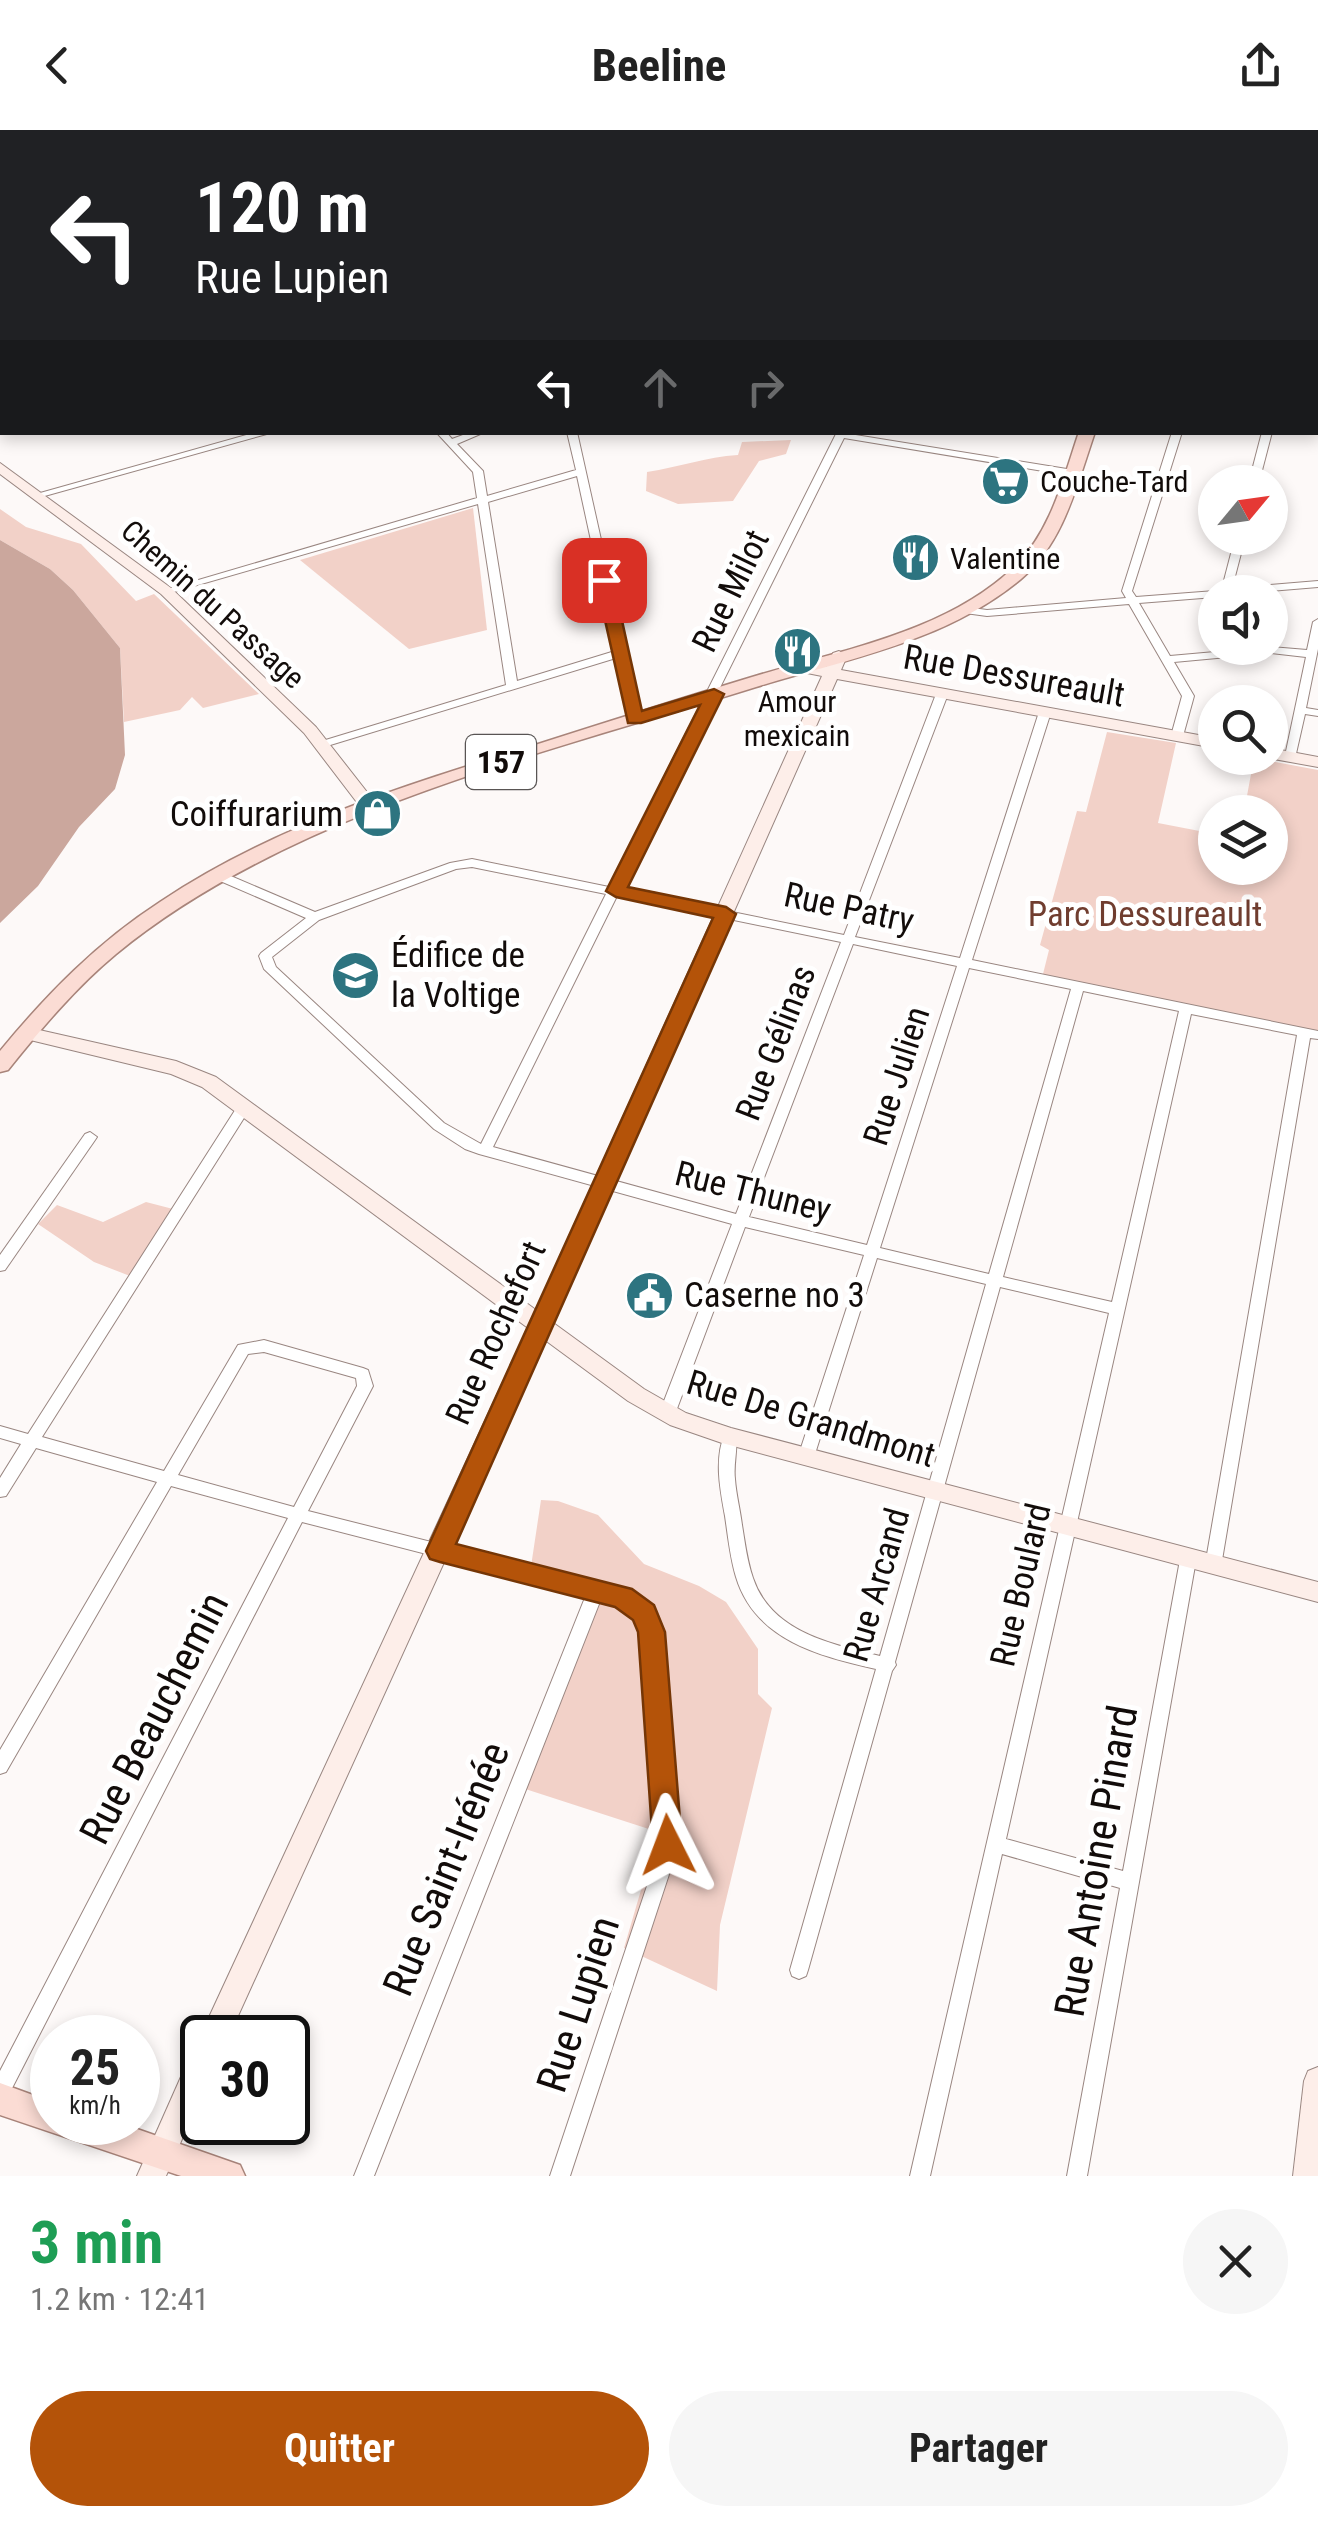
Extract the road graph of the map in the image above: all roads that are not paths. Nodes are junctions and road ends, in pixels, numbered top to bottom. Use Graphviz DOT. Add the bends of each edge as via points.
graph roads {
  1 [pos="259,435"];
  2 [pos="443,435"];
  3 [pos="473,435"];
  4 [pos="573,435"];
  5 [pos="841,435"];
  6 [pos="847,435"];
  7 [pos="1083,435"];
  8 [pos="1176,435"];
  9 [pos="1266,435"];
  10 [pos="450,443"];
  11 [pos="1258,465"];
  12 [pos="0,467"];
  13 [pos="580,472"];
  14 [pos="1073,473"];
  15 [pos="38,495"];
  16 [pos="482,499"];
  17 [pos="1318,584"];
  18 [pos="1288,587"];
  19 [pos="166,591"];
  20 [pos="1198,595"];
  21 [pos="1133,601"];
  22 [pos="965,610"];
  23 [pos="1318,622"];
  24 [pos="621,653"];
  25 [pos="1311,654"];
  26 [pos="1168,659"];
  27 [pos="836,665"];
  28 [pos="512,686"];
  29 [pos="714,694"];
  30 [pos="942,694"];
  31 [pos="1300,710"];
  32 [pos="1046,712"];
  33 [pos="1318,713"];
  34 [pos="635,719"];
  35 [pos="1177,736"];
  36 [pos="1198,740"];
  37 [pos="323,744"];
  38 [pos="1290,756"];
  39 [pos="1318,762"];
  40 [pos="368,805"];
  41 [pos="215,874"];
  42 [pos="616,891"];
  43 [pos="726,914"];
  44 [pos="315,917"];
  45 [pos="848,938"];
  46 [pos="964,962"];
  47 [pos="1078,986"];
  48 [pos="1186,1008"];
  49 [pos="26,1033"];
  50 [pos="1311,1033"];
  51 [pos="2,1061"];
  52 [pos="244,1107"];
  53 [pos="90,1137"];
  54 [pos="484,1150"];
  55 [pos="604,1185"];
  56 [pos="740,1221"];
  57 [pos="872,1252"];
  58 [pos="0,1266"];
  59 [pos="998,1280"];
  60 [pos="1117,1309"];
  61 [pos="540,1326"];
  62 [pos="667,1414"];
  63 [pos="0,1432"];
  64 [pos="730,1437"];
  65 [pos="32,1441"];
  66 [pos="806,1458"];
  67 [pos="167,1478"];
  68 [pos="0,1491"];
  69 [pos="937,1494"];
  70 [pos="300,1515"];
  71 [pos="1066,1529"];
  72 [pos="440,1551"];
  73 [pos="1188,1560"];
  74 [pos="1213,1566"];
  75 [pos="596,1590"];
  76 [pos="1318,1592"];
  77 [pos="888,1665"];
  78 [pos="0,1766"];
  79 [pos="995,1844"];
  80 [pos="1130,1882"];
  81 [pos="799,1970"];
  82 [pos="225,2015"];
  83 [pos="1318,2081"];
  84 [pos="0,2091"];
  85 [pos="0,2100"];
  86 [pos="30,2110"];
  87 [pos="180,2110"];
  88 [pos="114,2145"];
  89 [pos="155,2165"];
  90 [pos="230,2176"];
  91 [pos="364,2176"];
  92 [pos="560,2176"];
  93 [pos="920,2176"];
  94 [pos="1077,2176"];
  95 [pos="1306,2176"];
  1 -- 15 [label="street"];
  2 -- 10 [label="street"];
  3 -- 10 [label="street"];
  4 -- 13 [label="street"];
  5 -- 29 [label="street, Rue Milot"];
  6 -- 14 [label="street"];
  7 -- 14 [label="main road, 157"];
  8 -- 21 [label="street" via="1128,587"];
  9 -- 11 [label="street"];
  10 -- 16 [label="street" via="478,471"];
  12 -- 15 [label="street, Chemin du Passage"];
  13 -- 16 [label="street"];
  13 -- 24 [label="street"];
  14 -- 22 [label="main road, 157" via="1036,555"];
  15 -- 19 [label="street, Chemin du Passage"];
  16 -- 19 [label="street"];
  16 -- 28 [label="street"];
  17 -- 18 [label="street"];
  19 -- 37 [label="street, Chemin du Passage"];
  20 -- 21 [label="street"];
  21 -- 22 [label="street"];
  21 -- 26 [label="street"];
  22 -- 27 [label="main road, 157"];
  23 -- 25 [label="street"];
  24 -- 28 [label="street"];
  24 -- 34 [label="street"];
  25 -- 26 [label="street" via="1276,650"];
  25 -- 31 [label="street"];
  26 -- 35 [label="street" via="1188,698"];
  27 -- 29 [label="main road, 157"];
  27 -- 30 [label="street, Rue Dessureault"];
  27 -- 43 [label="street, Rue Rochefort"];
  28 -- 37 [label="street"];
  29 -- 34 [label="main road, 157"];
  29 -- 42 [label="street, Rue Milot"];
  30 -- 32 [label="street, Rue Dessureault"];
  30 -- 45 [label="street, Rue Gélinas"];
  31 -- 33 [label="street"];
  31 -- 38 [label="street"];
  32 -- 35 [label="street, Rue Dessureault"];
  32 -- 46 [label="street, Rue Julien"];
  34 -- 40 [label="main road, 157"];
  35 -- 36 [label="street, Rue Dessureault"];
  37 -- 40 [label="street, Chemin du Passage"];
  38 -- 39 [label="street"];
  40 -- 41 [label="main road, 157"];
  41 -- 44 [label="street"];
  41 -- 49 [label="main road, 157" via="107,950"];
  42 -- 43 [label="street, Rue Patry"];
  42 -- 44 [label="street, Rue Patry" via="468,863"];
  42 -- 54 [label="street, Rue Milot"];
  43 -- 45 [label="street, Rue Patry"];
  43 -- 55 [label="street, Rue Rochefort"];
  44 -- 54 [label="street, Rue Thuney" via="268,952 268,967 440,1126"];
  45 -- 46 [label="street, Rue Patry"];
  45 -- 56 [label="street, Rue Gélinas"];
  46 -- 47 [label="street, Rue Patry"];
  46 -- 57 [label="street, Rue Julien"];
  47 -- 48 [label="street, Rue Patry"];
  47 -- 59 [label="street, Rue Arcand"];
  48 -- 50 [label="street, Rue Patry"];
  48 -- 60 [label="street, Rue Boulard"];
  49 -- 51 [label="main road, 157"];
  49 -- 52 [label="street, Rue De Grandmont" via="192,1073"];
  50 -- 74 [label="street"];
  52 -- 61 [label="street, Rue De Grandmont"];
  52 -- 65 [label="street"];
  53 -- 58 [label="street"];
  54 -- 55 [label="street, Rue Thuney"];
  55 -- 56 [label="street, Rue Thuney"];
  55 -- 61 [label="street, Rue Rochefort"];
  56 -- 57 [label="street, Rue Thuney"];
  56 -- 62 [label="street, Rue Gélinas"];
  57 -- 59 [label="street, Rue Thuney"];
  57 -- 66 [label="street, Rue Julien"];
  59 -- 60 [label="street, Rue Thuney"];
  59 -- 69 [label="street, Rue Arcand"];
  60 -- 71 [label="street, Rue Boulard"];
  61 -- 62 [label="street, Rue De Grandmont"];
  61 -- 72 [label="street, Rue Rochefort"];
  62 -- 64 [label="street, Rue De Grandmont"];
  63 -- 65 [label="street, Rue Lupien"];
  64 -- 66 [label="street, Rue De Grandmont"];
  64 -- 77 [label="street" via="728,1487 744,1576 756,1603 804,1641"];
  65 -- 67 [label="street, Rue Lupien"];
  65 -- 68 [label="street"];
  66 -- 69 [label="street, Rue De Grandmont"];
  67 -- 70 [label="street, Rue Lupien"];
  67 -- 70 [label="street, Rue Beauchemin" via="250,1345 357,1371 366,1376 365,1386"];
  67 -- 78 [label="street"];
  69 -- 71 [label="street, Rue De Grandmont"];
  69 -- 77 [label="street, Rue Arcand"];
  70 -- 72 [label="street, Rue Lupien"];
  70 -- 84 [label="street, Rue Beauchemin"];
  71 -- 73 [label="street, Rue De Grandmont"];
  71 -- 79 [label="street, Rue Boulard"];
  72 -- 75 [label="street, Rue Lupien"];
  72 -- 82 [label="street, Rue Rochefort"];
  73 -- 74 [label="street, Rue De Grandmont"];
  73 -- 80 [label="street, Rue Antoine Pinard"];
  74 -- 76 [label="street, Rue De Grandmont"];
  75 -- 91 [label="street, Rue Saint-Irénée"];
  75 -- 92 [label="street, Rue Lupien" via="633,1602 649,1623 668,1845"];
  77 -- 81 [label="street, Rue Arcand"];
  79 -- 80 [label="street"];
  79 -- 93 [label="street, Rue Boulard"];
  80 -- 94 [label="street, Rue Antoine Pinard"];
  83 -- 95 [label="street"];
  85 -- 86 [label="main road"];
  87 -- 89 [label="street"];
  88 -- 89 [label="main road"];
  89 -- 90 [label="main road"];
}
